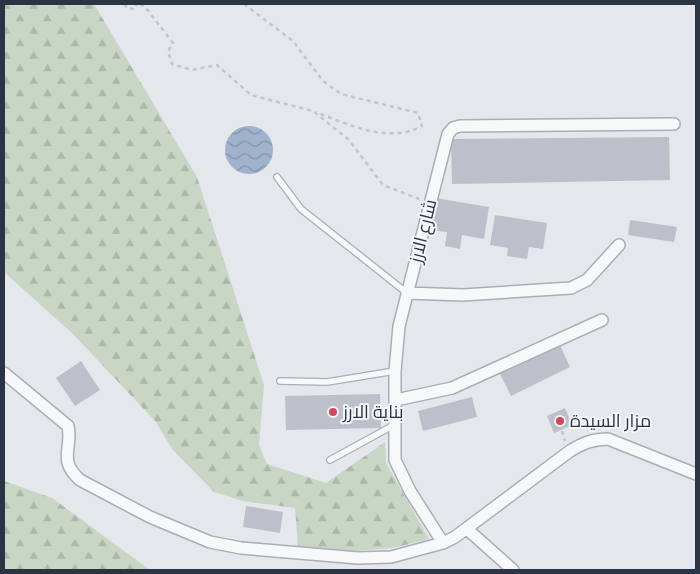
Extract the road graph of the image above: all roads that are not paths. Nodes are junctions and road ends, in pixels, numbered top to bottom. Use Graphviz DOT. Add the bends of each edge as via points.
graph roads {
  1 [pos="674,124"];
  2 [pos="277,177"];
  3 [pos="620,245"];
  4 [pos="407,293"];
  5 [pos="602,320"];
  6 [pos="395,371"];
  7 [pos="4,373"];
  8 [pos="280,381"];
  9 [pos="396,400"];
  10 [pos="396,424"];
  11 [pos="330,460"];
  12 [pos="696,474"];
  13 [pos="467,529"];
  14 [pos="443,543"];
  15 [pos="513,570"];
  1 -- 4 [label="street, شارع الارز" via="454,128 448,134"];
  2 -- 4 [label="lane" via="301,209"];
  3 -- 4 [label="street" via="587,280 571,288 463,295"];
  4 -- 6 [label="street, شارع الارز" via="399,326"];
  5 -- 9 [label="street" via="452,388"];
  6 -- 8 [label="lane" via="327,382"];
  6 -- 9 [label="street, شارع الارز"];
  7 -- 14 [label="street" via="68,426 66,455 75,475 188,534 241,548 358,558 391,557"];
  9 -- 10 [label="street, شارع الارز"];
  10 -- 11 [label="lane"];
  10 -- 14 [label="street, شارع الارز" via="395,460 398,469"];
  12 -- 13 [label="street" via="608,439 586,441"];
  13 -- 14 [label="street"];
  13 -- 15 [label="street"];
}
